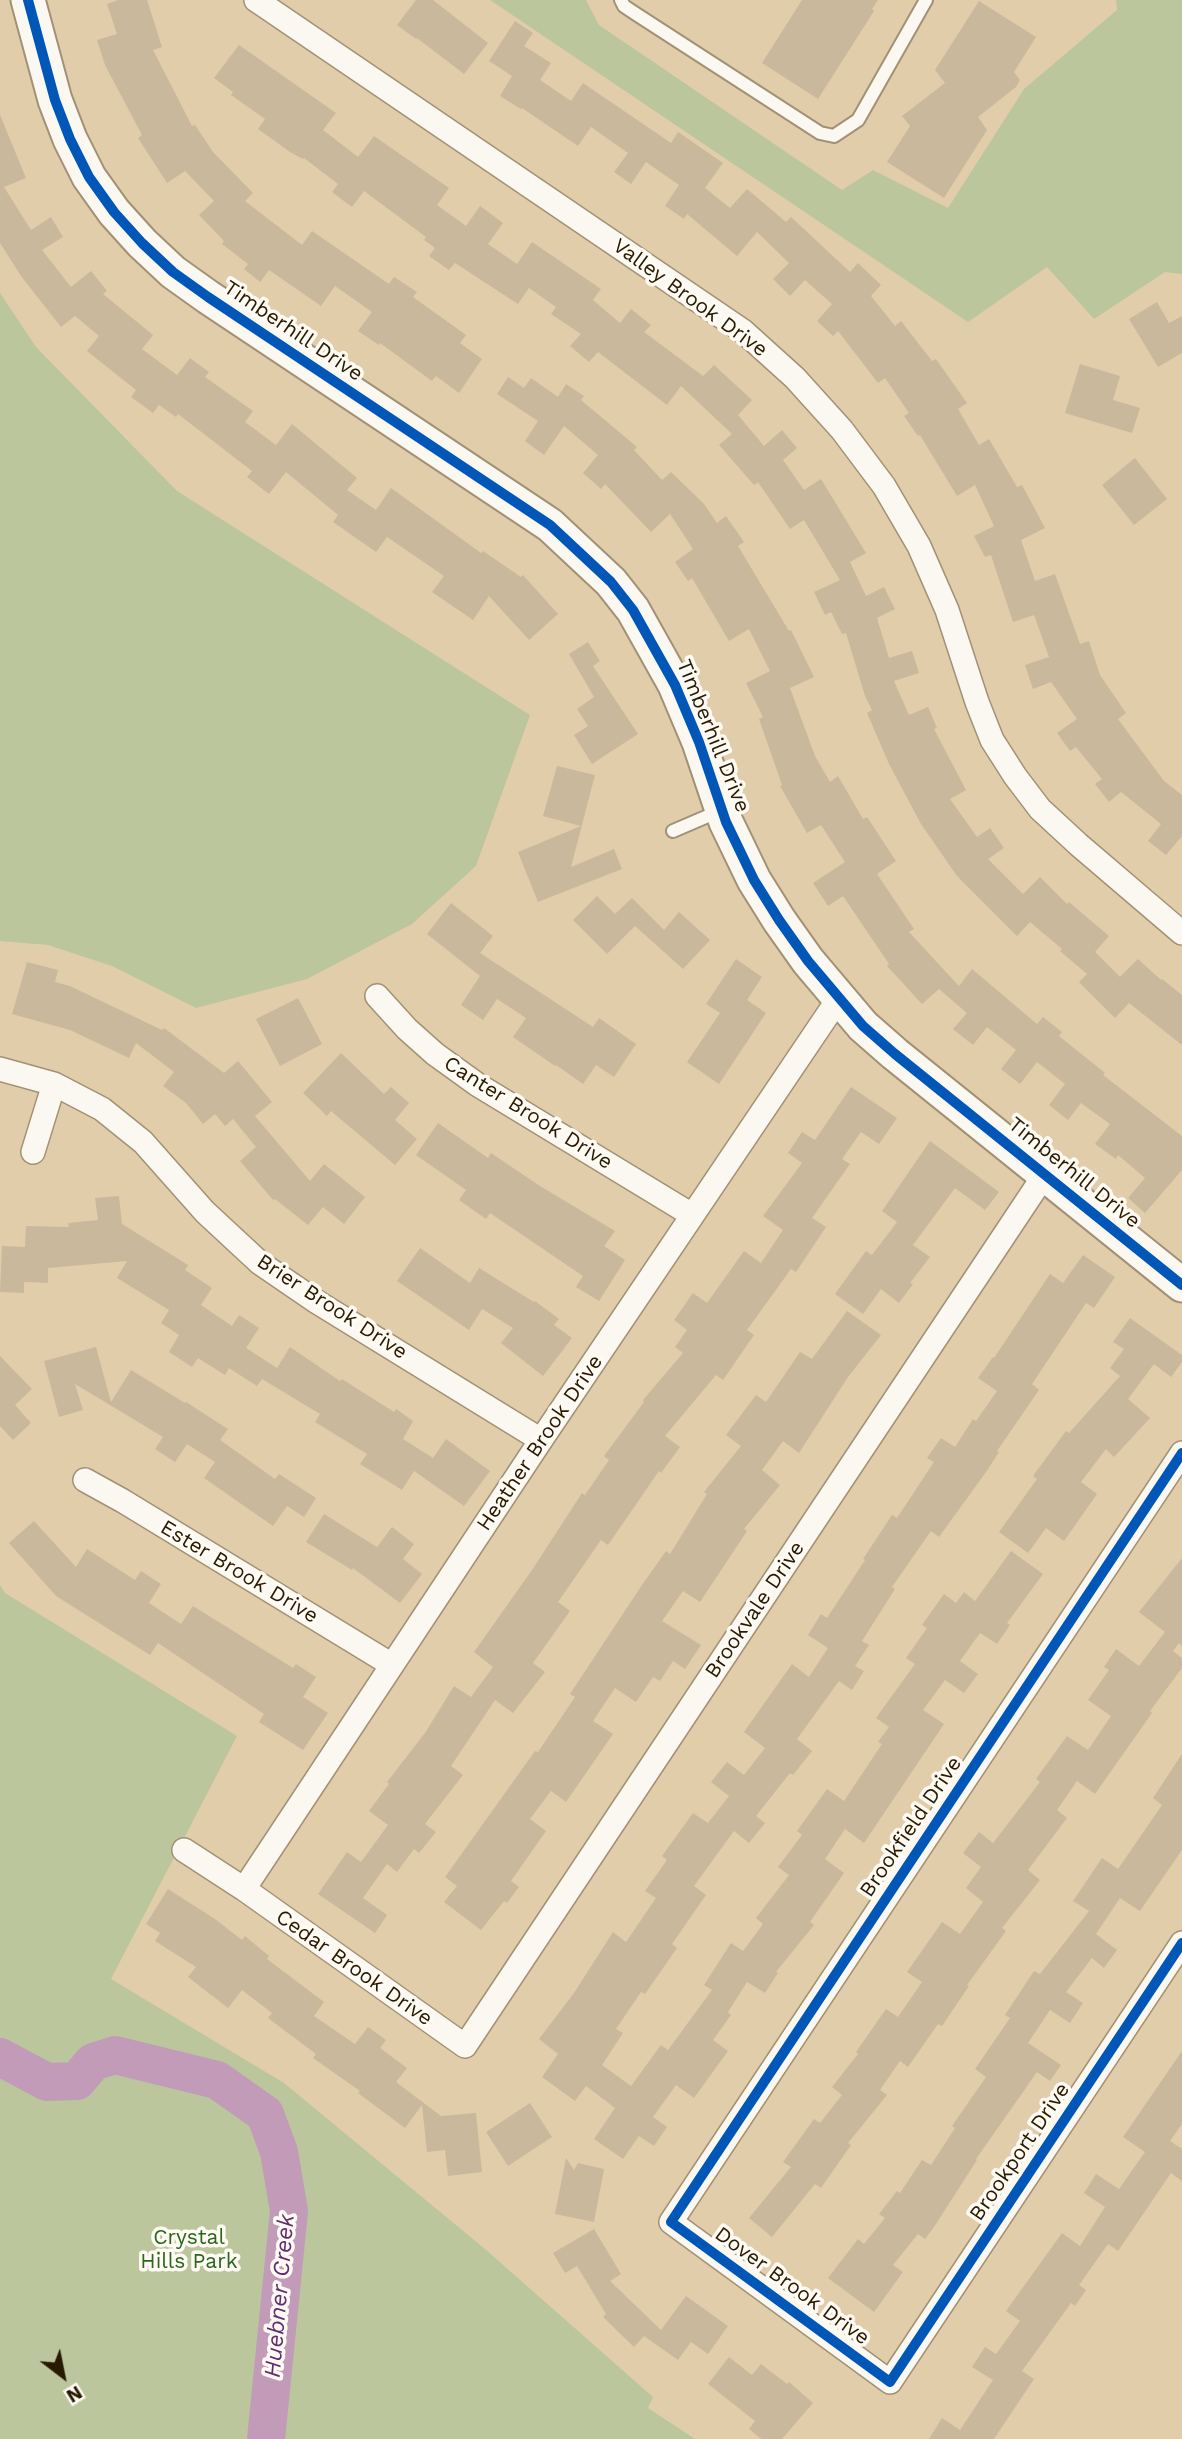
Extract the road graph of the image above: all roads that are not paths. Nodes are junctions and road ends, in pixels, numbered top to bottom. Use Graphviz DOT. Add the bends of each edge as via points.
graph roads {
  1 [pos="29,0"];
  2 [pos="256,0"];
  3 [pos="621,0"];
  4 [pos="926,0"];
  5 [pos="722,810"];
  6 [pos="673,831"];
  7 [pos="1182,933"];
  8 [pos="377,996"];
  9 [pos="839,998"];
  10 [pos="0,1069"];
  11 [pos="54,1084"];
  12 [pos="33,1152"];
  13 [pos="1045,1174"];
  14 [pos="692,1215"];
  15 [pos="1182,1285"];
  16 [pos="541,1440"];
  17 [pos="1182,1453"];
  18 [pos="85,1480"];
  19 [pos="392,1665"];
  20 [pos="184,1850"];
  21 [pos="244,1889"];
  22 [pos="1182,1943"];
  23 [pos="465,2046"];
  24 [pos="671,2222"];
  25 [pos="890,2382"];
  1 -- 5 [label="street, Timberhill Drive" via="70,139 114,212 173,272 550,525 611,582 633,610 675,685"];
  2 -- 7 [label="street, Valley Brook Drive" via="743,331 795,378 859,452 919,546 947,610 992,740 1015,776 1040,809"];
  3 -- 4 [label="lane" via="808,126 834,136 858,120"];
  5 -- 6 [label="lane"];
  5 -- 9 [label="street, Timberhill Drive" via="766,900"];
  8 -- 14 [label="street, Canter Brook Drive" via="435,1054 478,1085"];
  9 -- 13 [label="street, Timberhill Drive" via="895,1054"];
  9 -- 14 [label="street, Heather Brook Drive"];
  10 -- 11 [label="street, Brier Brook Drive"];
  11 -- 12 [label="street"];
  11 -- 16 [label="street, Brier Brook Drive" via="123,1124 260,1263"];
  13 -- 15 [label="street, Timberhill Drive"];
  13 -- 23 [label="street, Brookvale Drive"];
  14 -- 16 [label="street, Heather Brook Drive"];
  16 -- 19 [label="street, Heather Brook Drive"];
  17 -- 24 [label="street, Brookfield Drive"];
  18 -- 19 [label="street, Ester Brook Drive"];
  19 -- 21 [label="street, Heather Brook Drive"];
  20 -- 21 [label="street, Cedar Brook Drive"];
  21 -- 23 [label="street, Cedar Brook Drive"];
  22 -- 25 [label="street, Brookport Drive"];
  24 -- 25 [label="street, Dover Brook Drive"];
}
